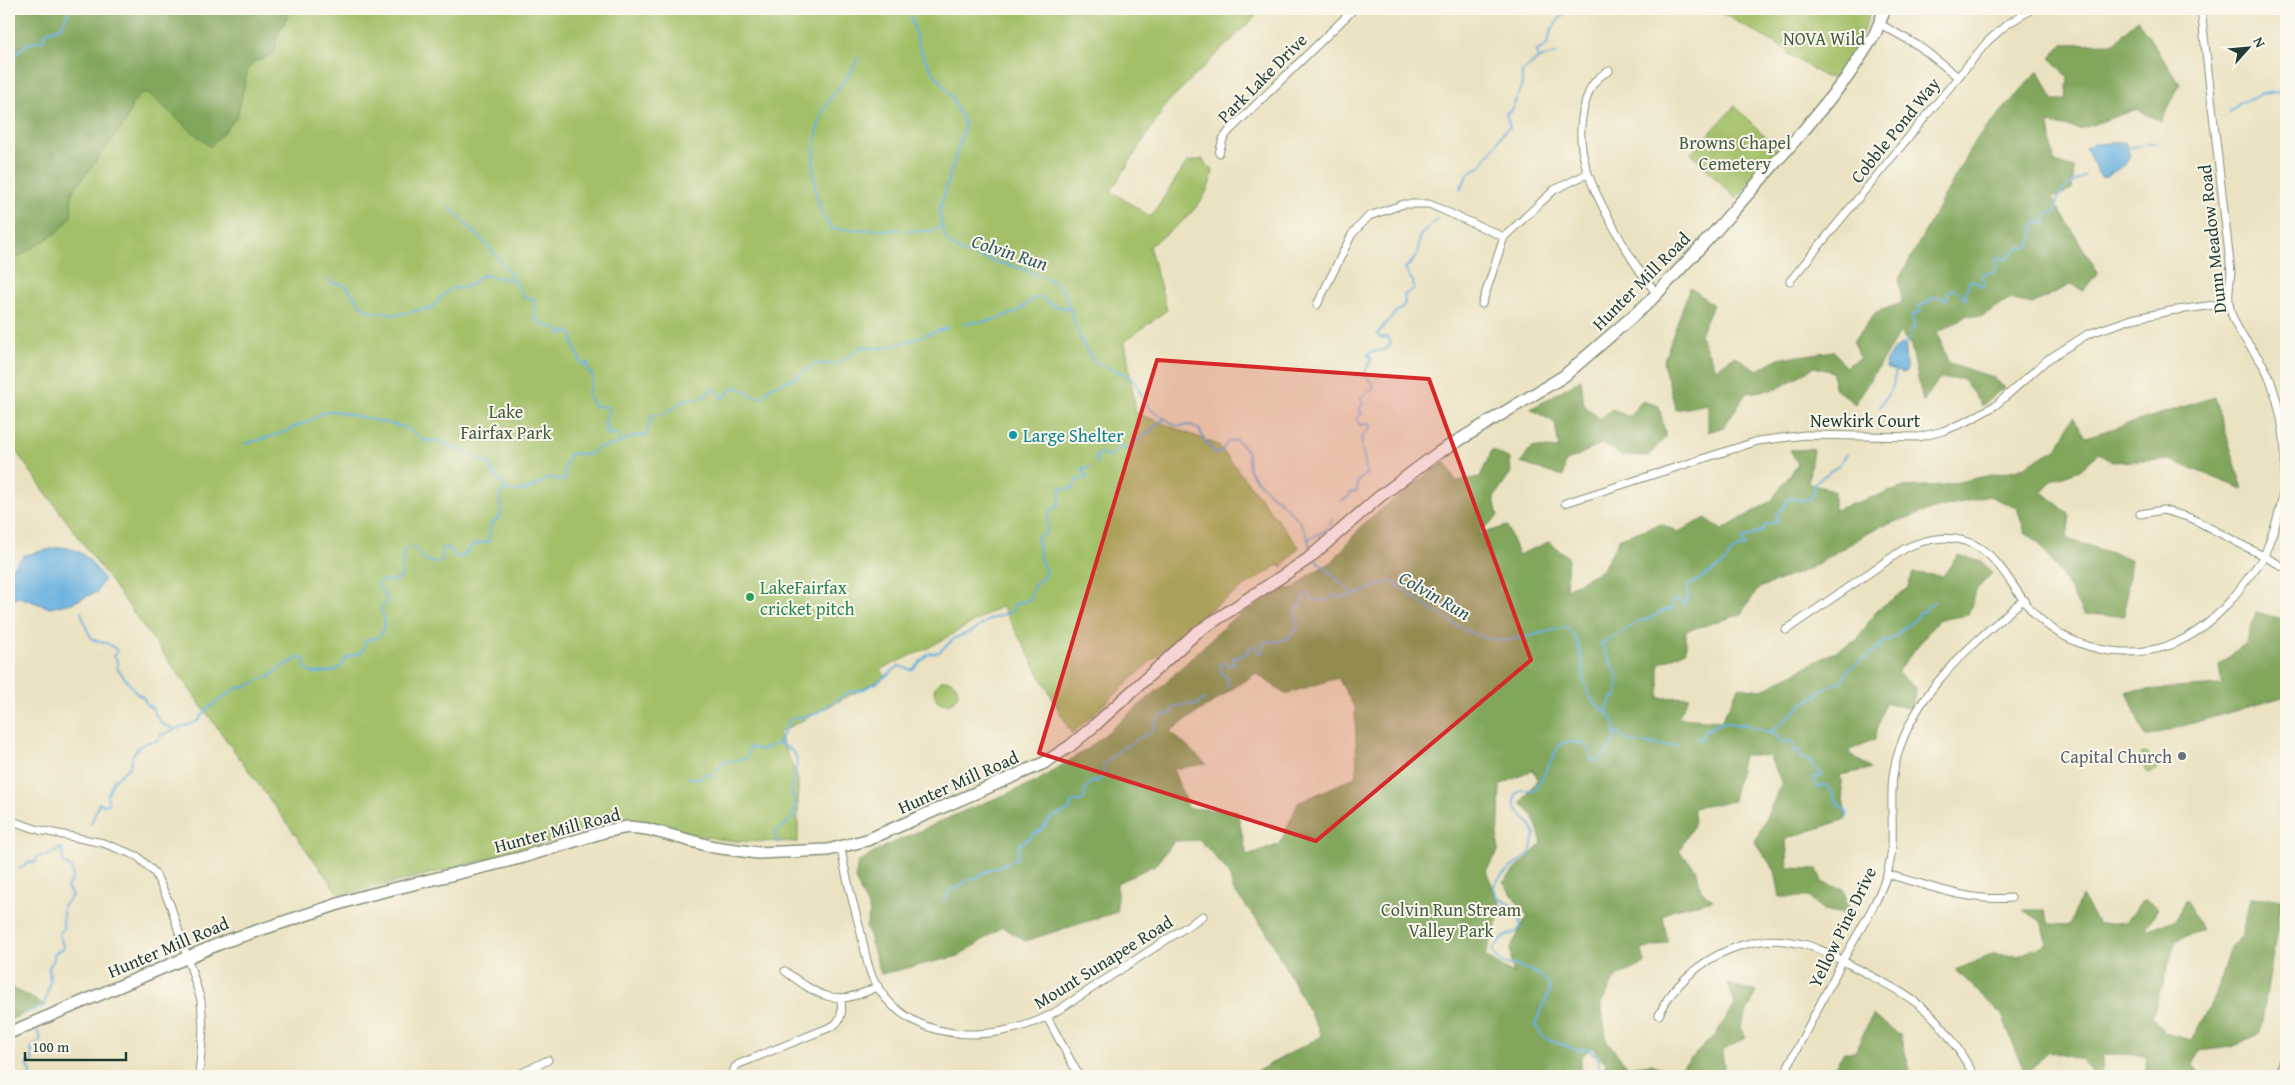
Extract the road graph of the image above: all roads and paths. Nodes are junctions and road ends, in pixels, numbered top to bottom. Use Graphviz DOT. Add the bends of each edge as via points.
graph roads {
  1 [pos="1354,9"];
  2 [pos="1886,9"];
  3 [pos="2032,9"];
  4 [pos="2201,9"];
  5 [pos="1880,24"];
  6 [pos="1608,71"];
  7 [pos="1958,77"];
  8 [pos="1219,153"];
  9 [pos="1587,174"];
  10 [pos="1504,237"];
  11 [pos="1790,281"];
  12 [pos="1657,294"];
  13 [pos="2229,303"];
  14 [pos="1482,304"];
  15 [pos="1316,305"];
  16 [pos="1565,503"];
  17 [pos="2140,514"];
  18 [pos="2263,557"];
  19 [pos="2286,568"];
  20 [pos="2023,600"];
  21 [pos="1786,630"];
  22 [pos="9,820"];
  23 [pos="841,848"];
  24 [pos="1887,874"];
  25 [pos="2011,898"];
  26 [pos="1203,916"];
  27 [pos="188,956"];
  28 [pos="1843,960"];
  29 [pos="784,970"];
  30 [pos="878,986"];
  31 [pos="841,998"];
  32 [pos="1659,1015"];
  33 [pos="1048,1017"];
  34 [pos="9,1033"];
  35 [pos="548,1060"];
  36 [pos="2286,1060"];
  37 [pos="1788,1066"];
  38 [pos="199,1076"];
  39 [pos="516,1076"];
  40 [pos="732,1076"];
  41 [pos="1079,1076"];
  42 [pos="1974,1076"];
  43 [pos="2284,1076"];
  1 -- 8 [label="street, Park Lake Drive" via="1229,131"];
  2 -- 5 [label="main road, Hunter Mill Road"];
  3 -- 7 [label="street, Cobble Pond Way" via="1992,37"];
  4 -- 13 [label="street, Dunn Meadow Road" via="2231,272"];
  5 -- 7 [label="street" via="1919,46"];
  5 -- 12 [label="main road, Hunter Mill Road" via="1848,76 1804,130"];
  6 -- 9 [label="street" via="1592,84 1584,107 1581,141"];
  7 -- 11 [label="street, Cobble Pond Way"];
  9 -- 10 [label="street" via="1554,190"];
  9 -- 12 [label="street" via="1630,257"];
  10 -- 14 [label="street"];
  10 -- 15 [label="street" via="1429,204 1404,204 1369,216 1352,234"];
  12 -- 23 [label="main road, Hunter Mill Road" via="1564,376 1459,439 1347,523 1320,554 1276,588 1219,617 1186,641 1114,709 1055,756 1026,772 890,831"];
  13 -- 16 [label="street, Newkirk Court" via="2141,317 2088,334 2047,360 1996,404 1943,431 1919,437 1805,434 1758,441"];
  13 -- 18 [label="street, Dunn Meadow Road" via="2237,326 2265,367 2271,382 2286,447 2285,488"];
  17 -- 18 [label="street" via="2163,510 2191,518"];
  18 -- 19 [label="street"];
  18 -- 20 [label="street, Dunn Meadow Road" via="2228,604 2205,626 2177,642 2145,651 2106,651 2081,644 2052,629"];
  20 -- 21 [label="street, Dunn Meadow Road" via="1996,563 1980,548 1960,540 1938,538 1904,549"];
  20 -- 24 [label="street, Yellow Pine Drive" via="1956,659 1932,689 1912,724 1894,773 1892,847"];
  22 -- 27 [label="street" via="39,830 103,843 137,856 155,872"];
  23 -- 27 [label="main road, Hunter Mill Road" via="789,853 744,852 628,827 475,870 360,897 226,940"];
  23 -- 30 [label="street, Mount Sunapee Road" via="869,966"];
  24 -- 25 [label="street" via="1960,894"];
  24 -- 28 [label="street, Yellow Pine Drive"];
  26 -- 33 [label="street, Mount Sunapee Road"];
  27 -- 34 [label="main road, Hunter Mill Road"];
  27 -- 38 [label="street" via="198,984 202,1010"];
  28 -- 32 [label="street" via="1798,942 1774,940 1745,944 1713,957 1699,967 1672,992"];
  28 -- 37 [label="street, Yellow Pine Drive"];
  28 -- 42 [label="street" via="1919,1004 1946,1032"];
  29 -- 31 [label="street" via="817,994"];
  30 -- 31 [label="street" via="859,995"];
  30 -- 33 [label="street, Mount Sunapee Road" via="896,1008 911,1019 948,1032 1003,1032"];
  31 -- 40 [label="street" via="842,1014 833,1026 739,1064"];
  33 -- 41 [label="street"];
  35 -- 39 [label="street"];
  36 -- 43 [label="main road"];
}
